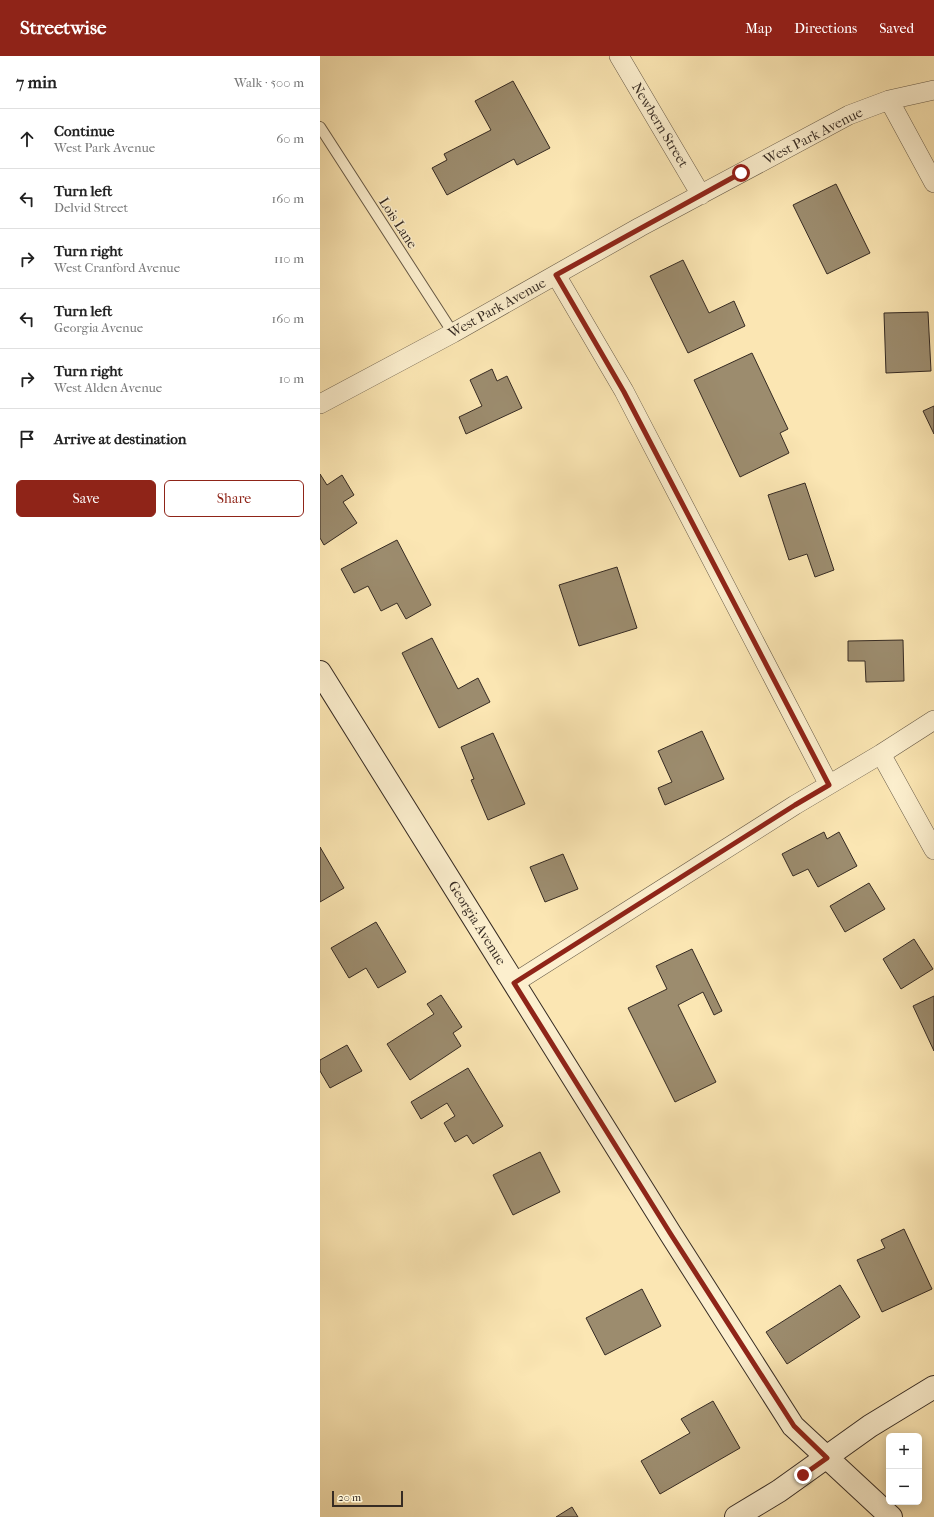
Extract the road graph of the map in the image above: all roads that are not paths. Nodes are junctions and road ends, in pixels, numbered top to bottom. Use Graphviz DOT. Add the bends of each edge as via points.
graph roads {
  1 [pos="619,56"];
  2 [pos="934,90"];
  3 [pos="889,100"];
  4 [pos="320,127"];
  5 [pos="934,184"];
  6 [pos="701,195"];
  7 [pos="556,275"];
  8 [pos="454,333"];
  9 [pos="320,404"];
  10 [pos="320,672"];
  11 [pos="934,720"];
  12 [pos="881,754"];
  13 [pos="829,785"];
  14 [pos="934,850"];
  15 [pos="514,983"];
  16 [pos="934,1387"];
  17 [pos="827,1458"];
  18 [pos="736,1517"];
  19 [pos="891,1517"];
  1 -- 6 [label="street, Newbern Street"];
  2 -- 3 [label="street, West Park Avenue"];
  3 -- 5 [label="street"];
  3 -- 6 [label="street, West Park Avenue" via="849,115"];
  4 -- 8 [label="lane, Lois Lane"];
  6 -- 7 [label="street, West Park Avenue"];
  7 -- 8 [label="street, West Park Avenue"];
  7 -- 13 [label="street" via="624,392"];
  8 -- 9 [label="street, West Park Avenue"];
  10 -- 15 [label="street, Georgia Avenue"];
  11 -- 12 [label="street"];
  12 -- 13 [label="street"];
  12 -- 14 [label="street"];
  13 -- 15 [label="street"];
  15 -- 17 [label="street, Georgia Avenue" via="794,1426"];
  16 -- 17 [label="street" via="870,1426"];
  17 -- 18 [label="street"];
  17 -- 19 [label="street, Georgia Avenue"];
}
